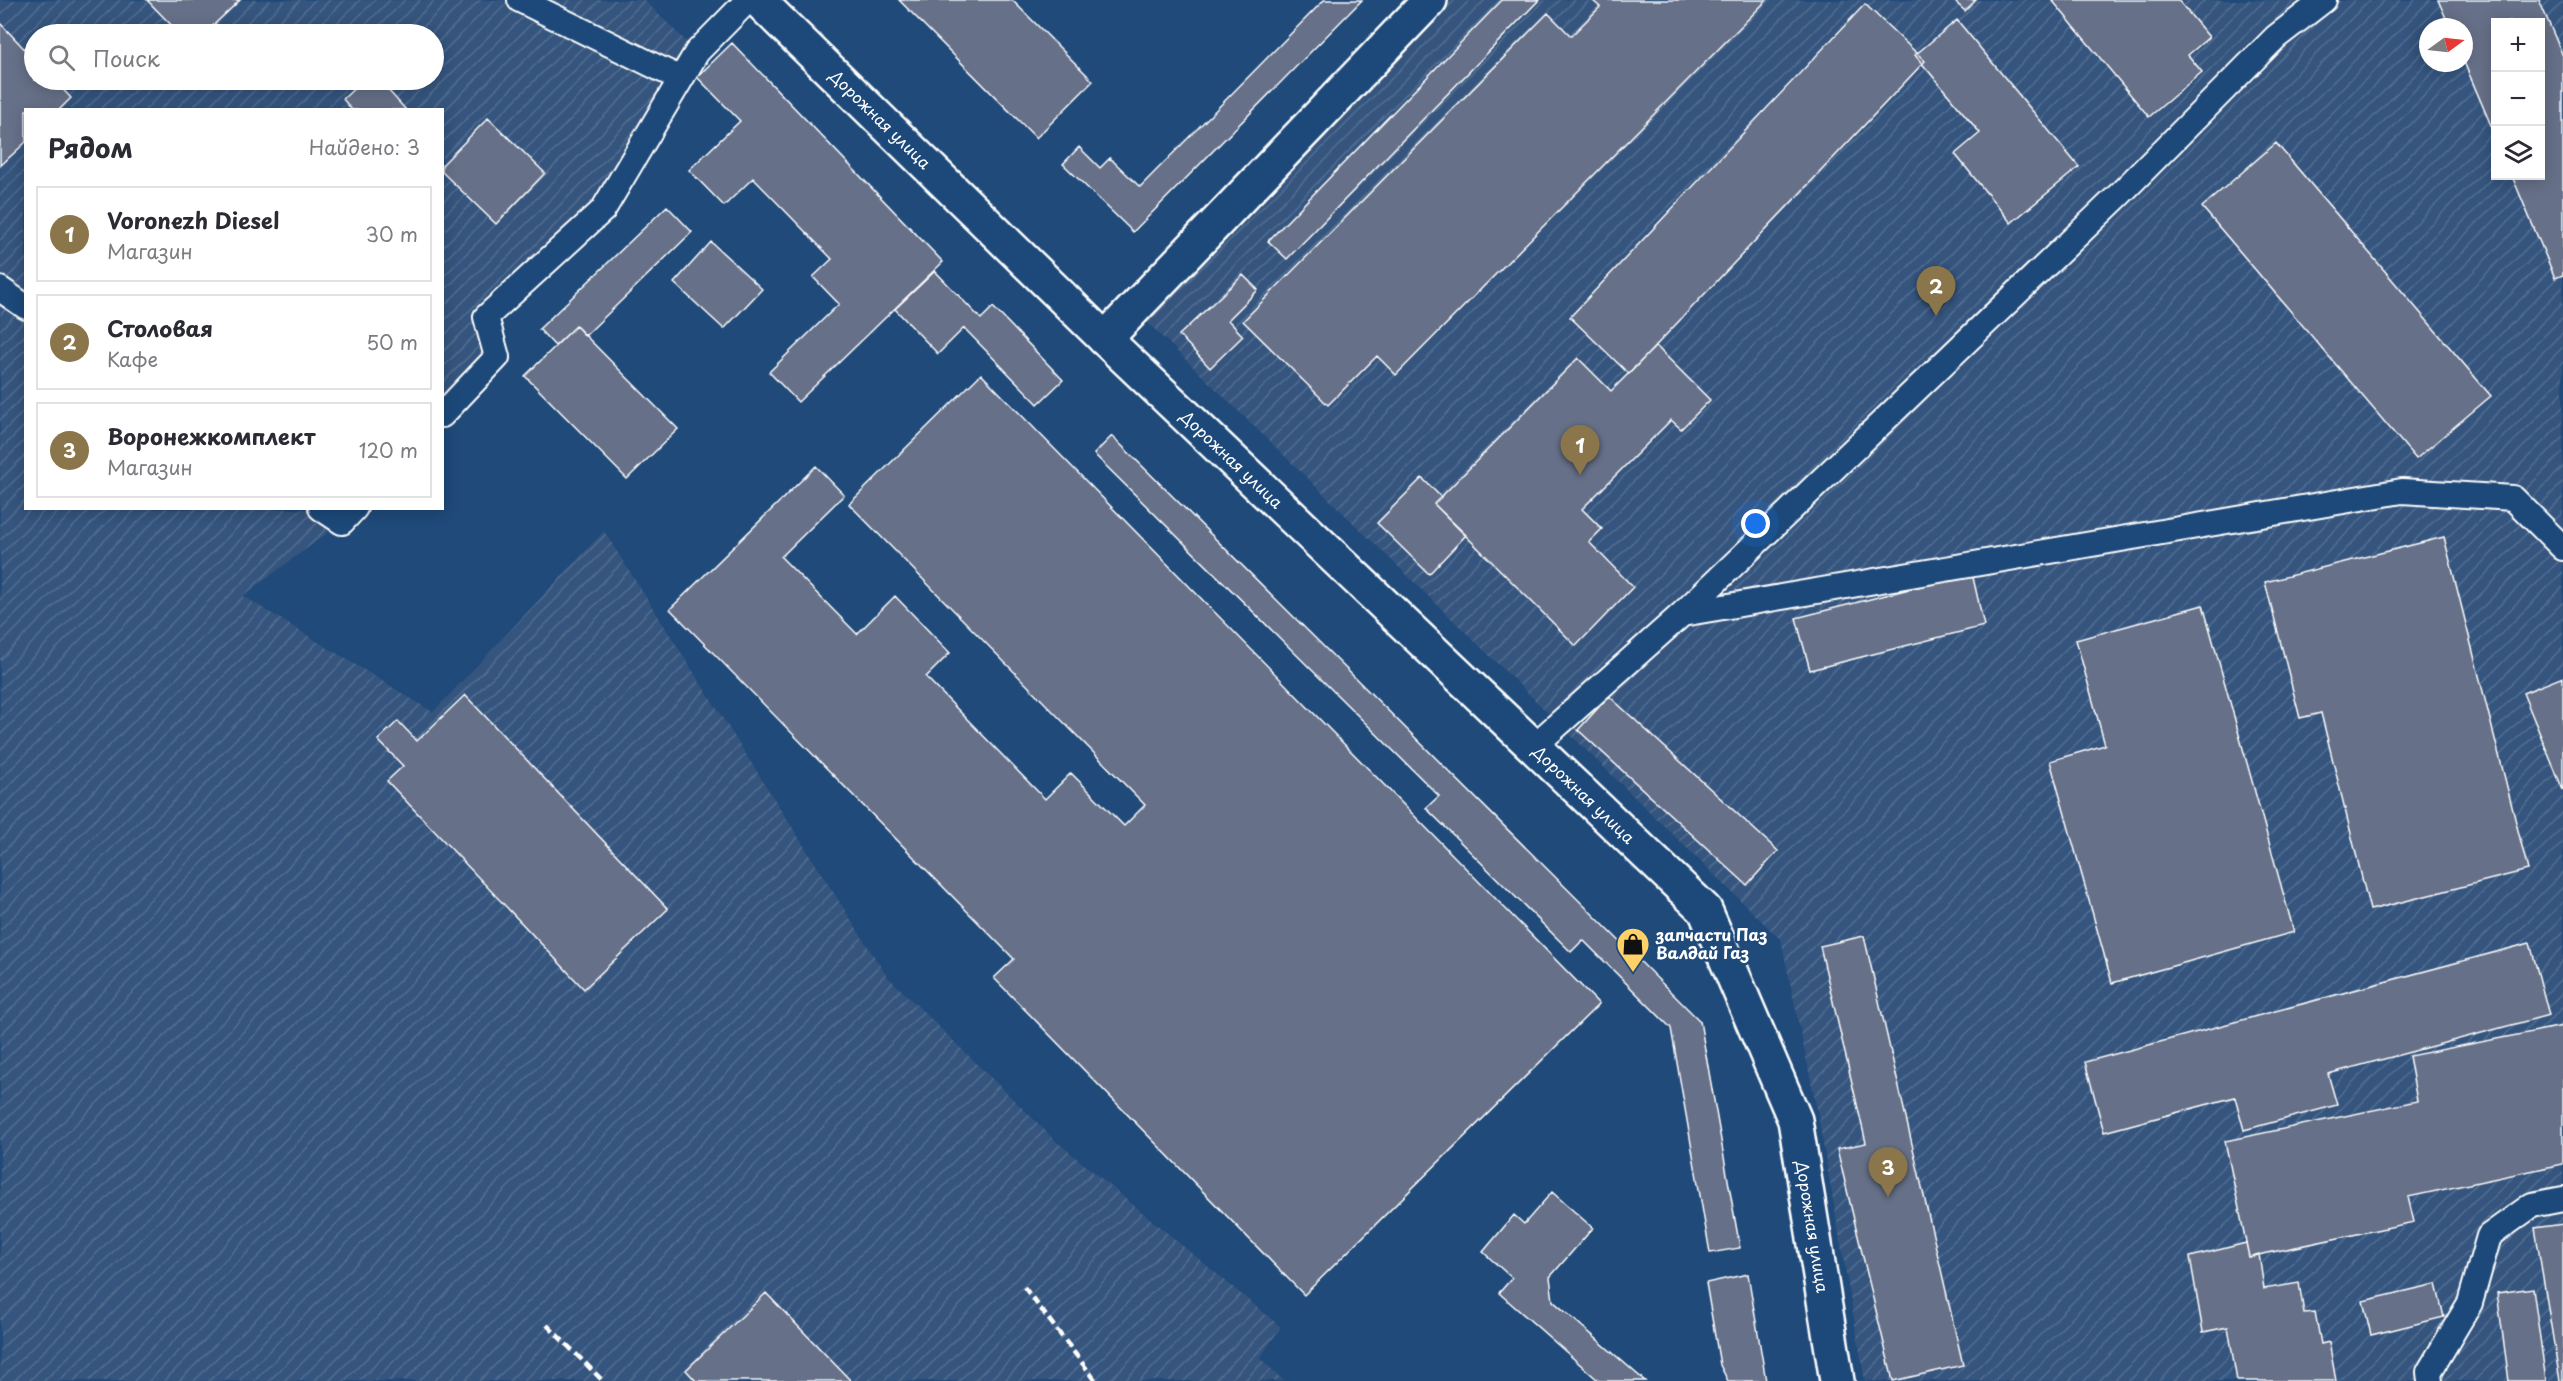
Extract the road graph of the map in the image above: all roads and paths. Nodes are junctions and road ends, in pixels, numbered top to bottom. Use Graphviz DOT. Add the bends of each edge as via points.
graph roads {
  1 [pos="520,0"];
  2 [pos="748,0"];
  3 [pos="758,0"];
  4 [pos="1430,0"];
  5 [pos="2324,0"];
  6 [pos="681,79"];
  7 [pos="0,289"];
  8 [pos="24,306"];
  9 [pos="1106,339"];
  10 [pos="444,413"];
  11 [pos="324,510"];
  12 [pos="353,510"];
  13 [pos="2563,548"];
  14 [pos="1682,614"];
  15 [pos="1534,746"];
  16 [pos="2563,1199"];
  17 [pos="1837,1381"];
  18 [pos="2430,1381"];
  1 -- 6 [label="lane"];
  2 -- 6 [label="lane" via="697,52"];
  3 -- 9 [label="street, Дорожная улица"];
  4 -- 9 [label="street"];
  5 -- 14 [label="lane" via="2276,37 2120,194"];
  6 -- 10 [label="lane" via="603,210 486,317 497,357"];
  7 -- 8 [label="lane"];
  9 -- 15 [label="street, Дорожная улица"];
  11 -- 12 [label="lane" via="342,522"];
  13 -- 14 [label="lane" via="2513,498 2402,491"];
  14 -- 15 [label="lane"];
  15 -- 17 [label="street, Дорожная улица" via="1705,910 1795,1120"];
  16 -- 18 [label="lane" via="2532,1204 2489,1236 2470,1304 2429,1372"];
}
